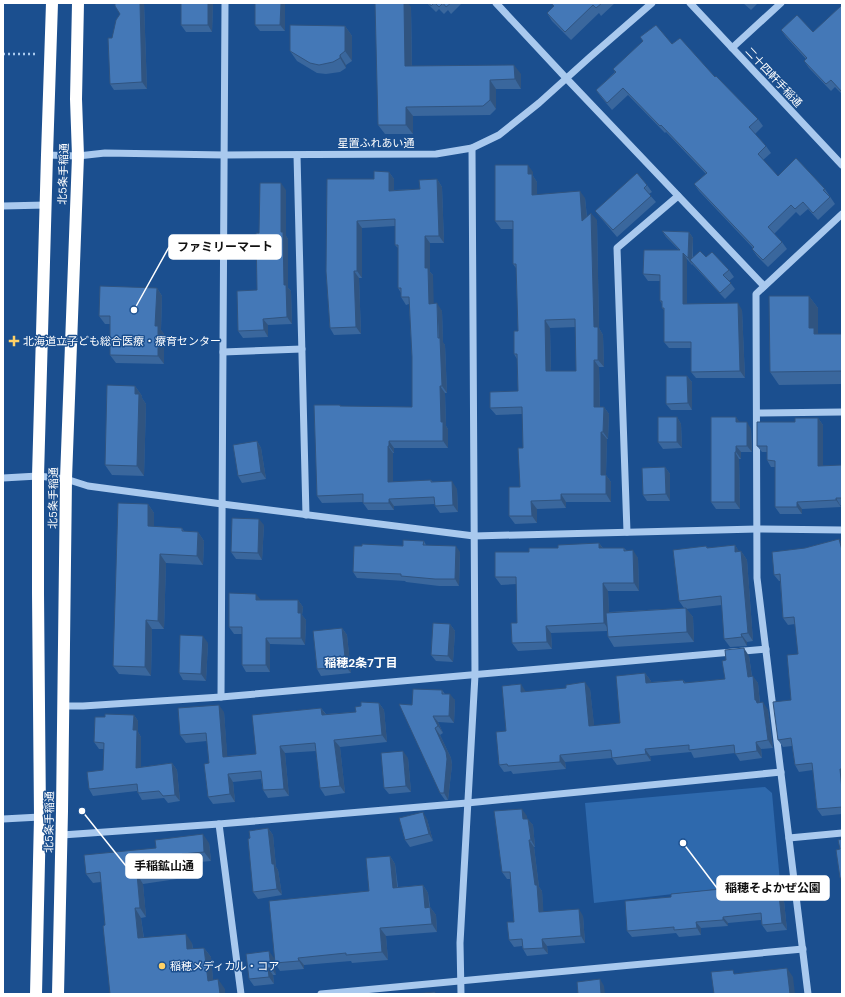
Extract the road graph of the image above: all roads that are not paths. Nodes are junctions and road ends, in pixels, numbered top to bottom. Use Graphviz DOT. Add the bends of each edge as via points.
graph roads {
  1 [pos="52,3"];
  2 [pos="78,3"];
  3 [pos="225,3"];
  4 [pos="496,3"];
  5 [pos="652,3"];
  6 [pos="690,3"];
  7 [pos="780,3"];
  8 [pos="732,48"];
  9 [pos="566,78"];
  10 [pos="472,148"];
  11 [pos="225,155"];
  12 [pos="297,155"];
  13 [pos="47,156"];
  14 [pos="78,156"];
  15 [pos="842,165"];
  16 [pos="678,196"];
  17 [pos="46,205"];
  18 [pos="3,206"];
  19 [pos="842,214"];
  20 [pos="764,286"];
  21 [pos="302,349"];
  22 [pos="223,352"];
  23 [pos="842,412"];
  24 [pos="757,413"];
  25 [pos="38,476"];
  26 [pos="3,478"];
  27 [pos="66,479"];
  28 [pos="222,504"];
  29 [pos="306,515"];
  30 [pos="757,529"];
  31 [pos="842,530"];
  32 [pos="627,532"];
  33 [pos="474,536"];
  34 [pos="766,649"];
  35 [pos="475,675"];
  36 [pos="221,697"];
  37 [pos="63,706"];
  38 [pos="781,772"];
  39 [pos="467,803"];
  40 [pos="40,817"];
  41 [pos="3,819"];
  42 [pos="219,824"];
  43 [pos="842,833"];
  44 [pos="62,835"];
  45 [pos="789,838"];
  46 [pos="803,949"];
  47 [pos="460,980"];
  48 [pos="36,994"];
  49 [pos="58,994"];
  50 [pos="241,994"];
  51 [pos="321,994"];
  52 [pos="461,994"];
  53 [pos="808,994"];
  1 -- 13 [label="highway, 北5条手稲通"];
  2 -- 14 [label="highway, 北5条手稲通"];
  3 -- 11 [label="street"];
  4 -- 9 [label="street"];
  5 -- 9 [label="street, 星置ふれあい通"];
  6 -- 8 [label="street, 二十四軒手稲通"];
  7 -- 8 [label="street"];
  8 -- 15 [label="street, 二十四軒手稲通"];
  9 -- 10 [label="street, 星置ふれあい通" via="499,135"];
  9 -- 16 [label="street"];
  10 -- 12 [label="street, 星置ふれあい通" via="436,154"];
  10 -- 33 [label="street"];
  11 -- 12 [label="street, 星置ふれあい通"];
  11 -- 14 [label="street, 星置ふれあい通" via="105,153"];
  11 -- 22 [label="street"];
  12 -- 21 [label="street"];
  13 -- 14 [label="street, 星置ふれあい通"];
  13 -- 17 [label="highway, 北5条手稲通"];
  14 -- 27 [label="highway, 北5条手稲通"];
  16 -- 20 [label="street"];
  16 -- 32 [label="street" via="617,248"];
  17 -- 18 [label="street"];
  17 -- 25 [label="highway, 北5条手稲通"];
  19 -- 20 [label="street"];
  20 -- 24 [label="street" via="756,294"];
  21 -- 22 [label="street"];
  21 -- 29 [label="street"];
  22 -- 28 [label="street"];
  23 -- 24 [label="street"];
  24 -- 30 [label="street"];
  25 -- 26 [label="street"];
  25 -- 27 [label="street"];
  25 -- 40 [label="highway, 北5条手稲通"];
  27 -- 28 [label="street" via="88,486"];
  27 -- 37 [label="highway, 北5条手稲通"];
  28 -- 29 [label="street"];
  28 -- 36 [label="street"];
  29 -- 33 [label="street"];
  30 -- 31 [label="street"];
  30 -- 32 [label="street"];
  30 -- 34 [label="street" via="757,578"];
  32 -- 33 [label="street"];
  33 -- 35 [label="street"];
  34 -- 35 [label="street"];
  34 -- 38 [label="street"];
  35 -- 36 [label="street"];
  35 -- 39 [label="street"];
  36 -- 37 [label="street"];
  37 -- 44 [label="highway, 北5条手稲通"];
  38 -- 39 [label="street"];
  38 -- 45 [label="street"];
  39 -- 42 [label="street"];
  39 -- 47 [label="street"];
  40 -- 41 [label="street"];
  40 -- 48 [label="highway, 北5条手稲通"];
  42 -- 44 [label="street"];
  42 -- 50 [label="street"];
  43 -- 45 [label="street"];
  44 -- 49 [label="highway, 北5条手稲通"];
  45 -- 46 [label="street"];
  46 -- 47 [label="street"];
  46 -- 53 [label="street"];
  47 -- 51 [label="street"];
  47 -- 52 [label="street"];
}
